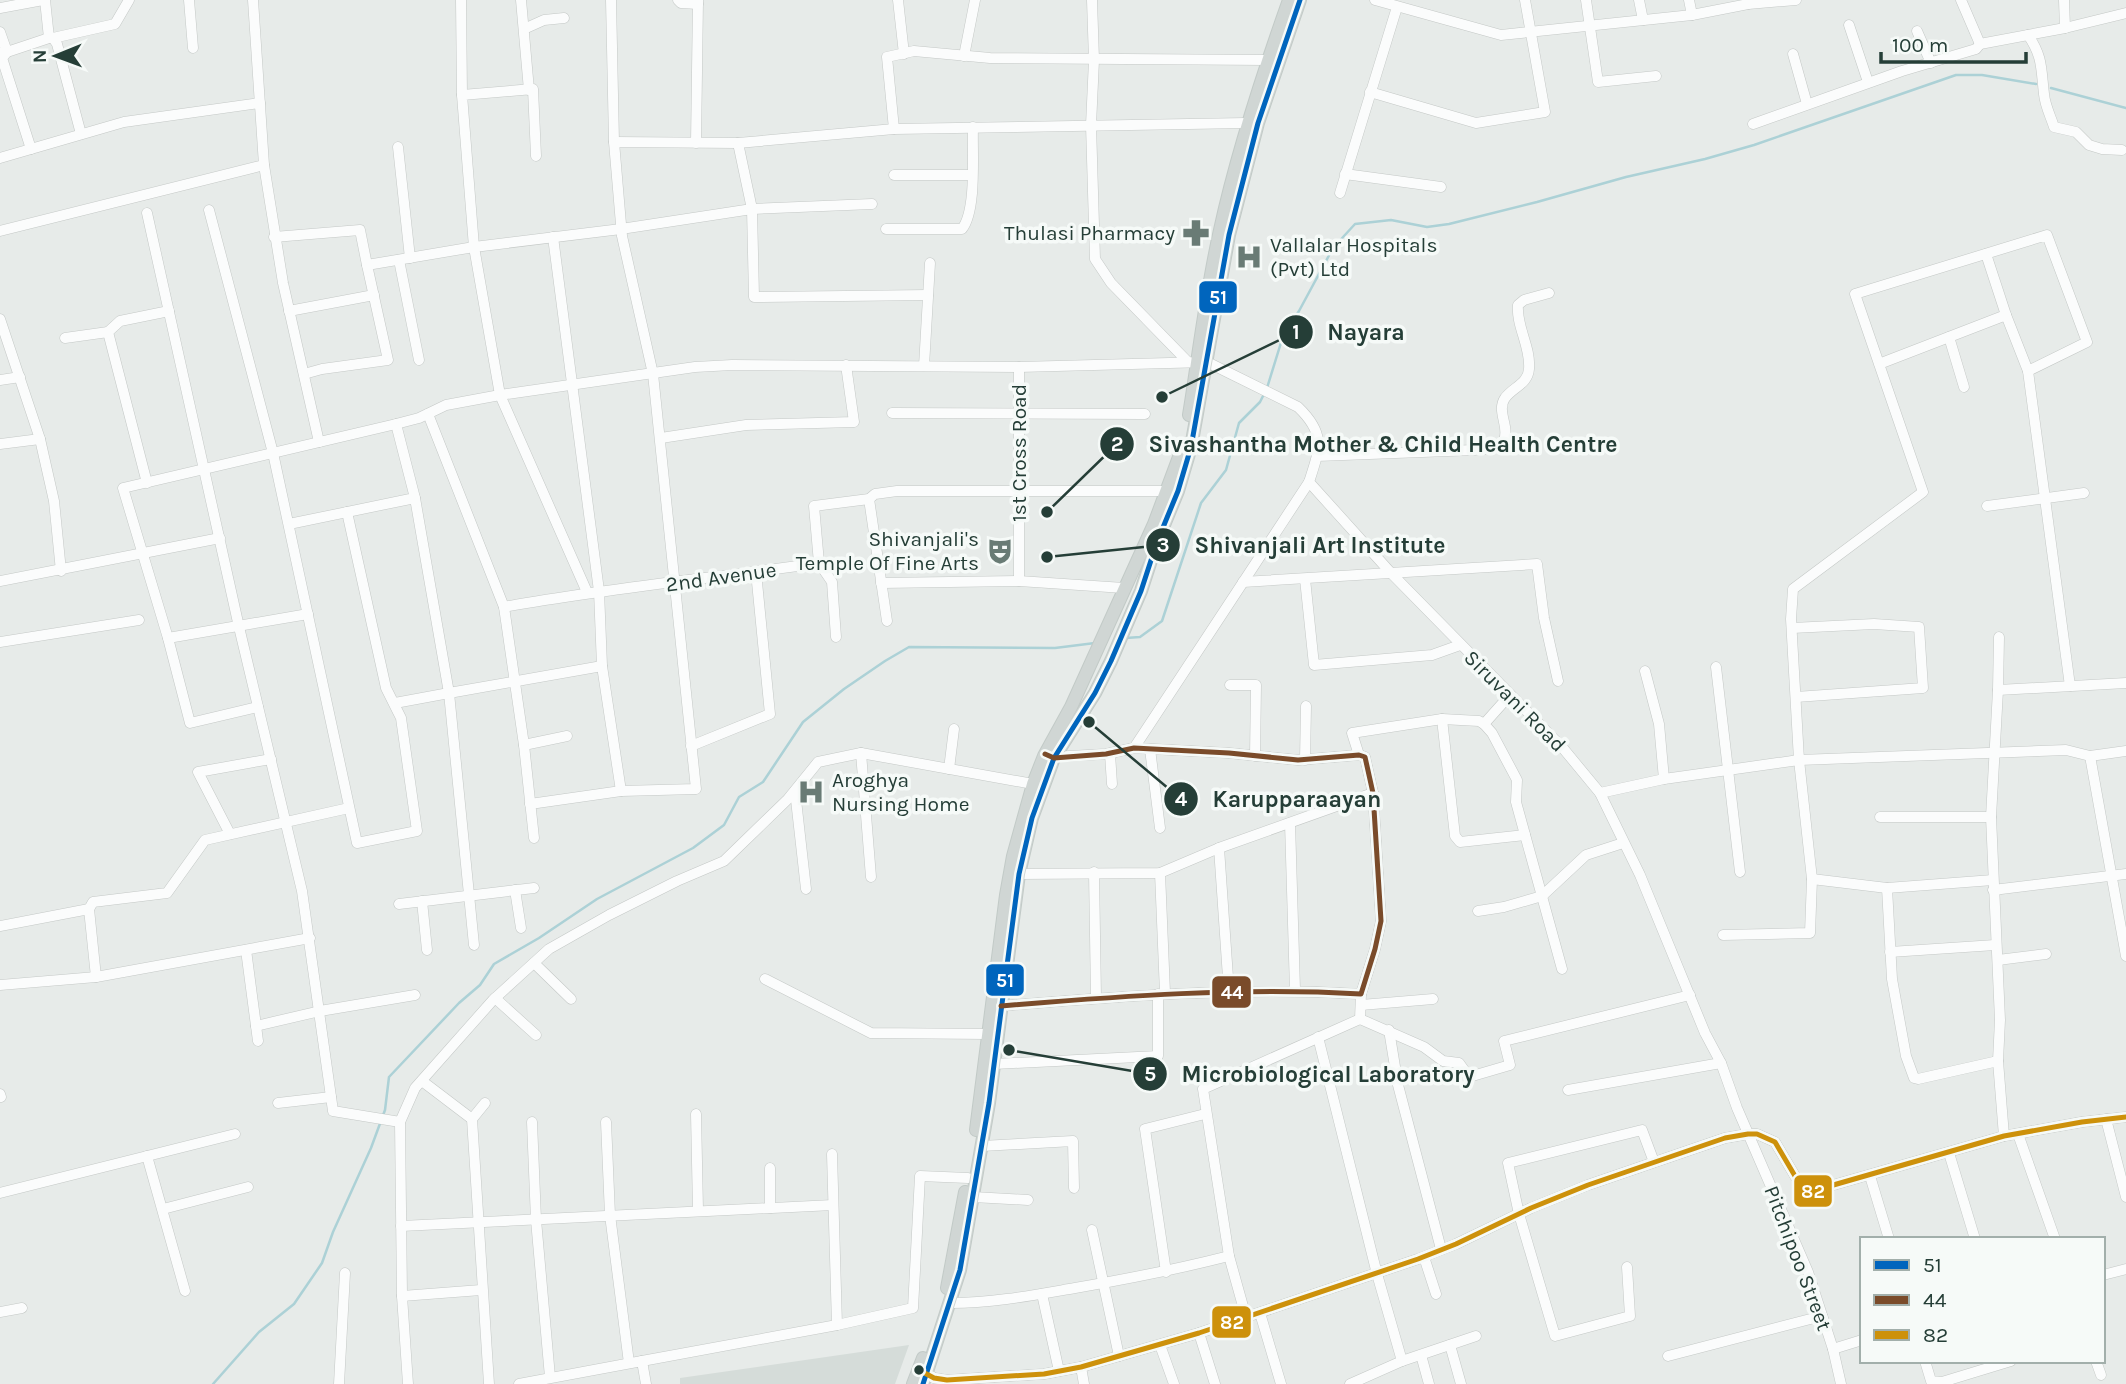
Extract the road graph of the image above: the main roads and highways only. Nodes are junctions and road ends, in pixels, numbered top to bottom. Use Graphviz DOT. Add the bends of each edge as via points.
graph roads {
  1 [pos="1289,0"];
  2 [pos="1300,0"];
  3 [pos="1197,362"];
  4 [pos="1049,756"];
  5 [pos="923,1376"];
  6 [pos="913,1384"];
  1 -- 3 [label="main road" via="1247,123 1219,232"];
  2 -- 3 [label="main road" via="1258,123"];
  3 -- 4 [label="main road" via="1184,443 1168,491"];
  3 -- 4 [label="main road" via="1191,447 1181,480 1103,677"];
  4 -- 5 [label="main road" via="1019,874 995,1064 960,1270"];
  4 -- 5 [label="main road" via="1033,784 1013,856 968,1178 948,1282"];
  5 -- 6 [label="main road"];
}
